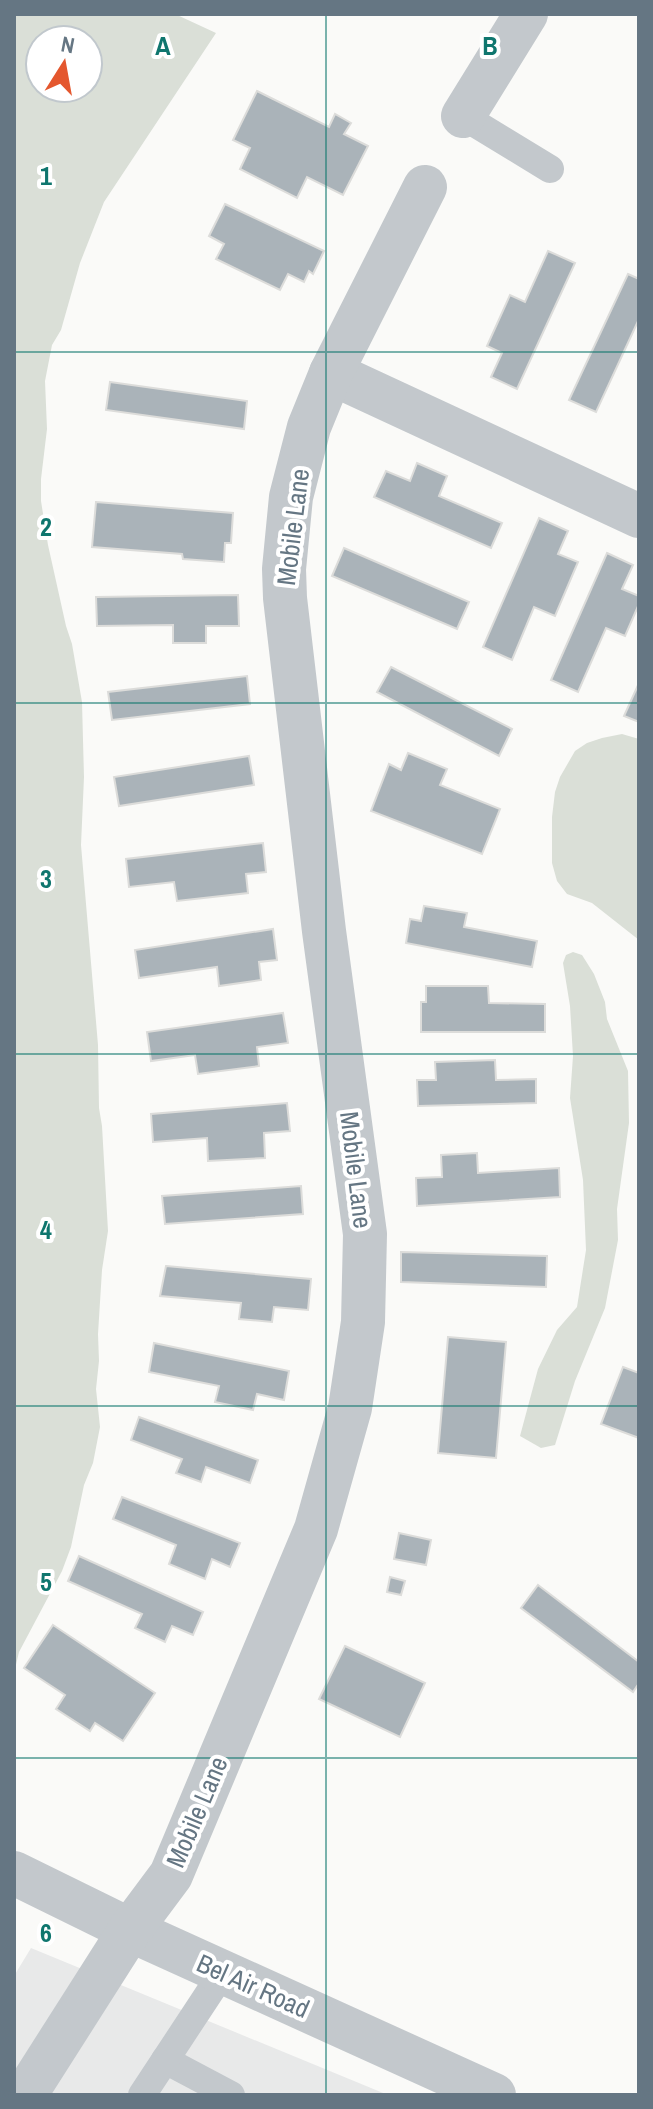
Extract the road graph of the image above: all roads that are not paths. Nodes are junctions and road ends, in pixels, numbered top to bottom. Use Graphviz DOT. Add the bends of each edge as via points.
graph roads {
  1 [pos="526,14"];
  2 [pos="463,116"];
  3 [pos="550,169"];
  4 [pos="425,187"];
  5 [pos="331,373"];
  6 [pos="639,516"];
  7 [pos="14,1873"];
  8 [pos="130,1930"];
  9 [pos="223,1972"];
  10 [pos="165,2060"];
  11 [pos="25,2095"];
  12 [pos="142,2095"];
  13 [pos="231,2095"];
  14 [pos="494,2095"];
  1 -- 2 [label="street"];
  2 -- 3 [label="lane"];
  4 -- 5 [label="street, Mobile Lane"];
  5 -- 6 [label="street"];
  5 -- 8 [label="street, Mobile Lane" via="309,427 291,497 284,569 324,931 365,1234 363,1322 350,1408 316,1529 171,1875"];
  7 -- 8 [label="street, Bel Air Road"];
  8 -- 9 [label="street, Bel Air Road"];
  8 -- 11 [label="street, Mobile Lane"];
  9 -- 10 [label="lane"];
  9 -- 14 [label="street, Bel Air Road"];
  10 -- 12 [label="lane"];
  10 -- 13 [label="lane"];
}
